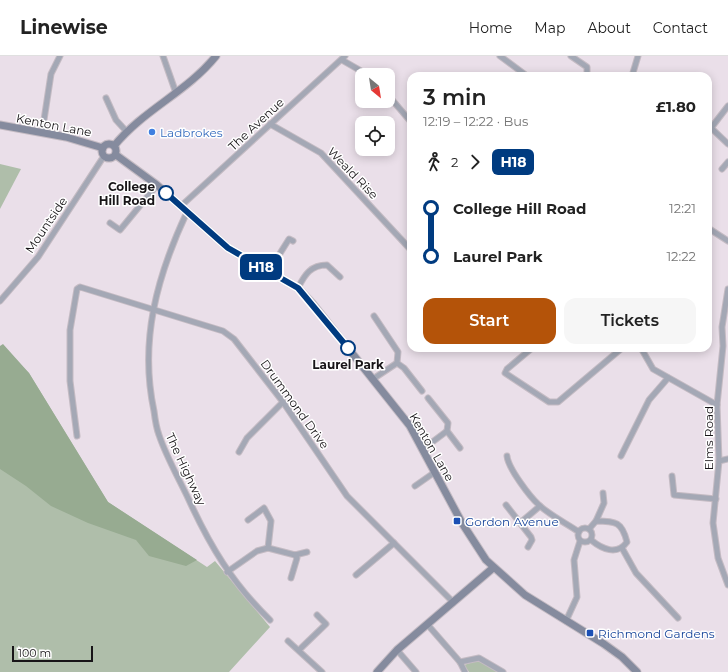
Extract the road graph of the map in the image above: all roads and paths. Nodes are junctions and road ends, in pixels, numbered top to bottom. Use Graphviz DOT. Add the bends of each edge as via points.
graph roads {
  1 [pos="60,56"];
  2 [pos="162,56"];
  3 [pos="216,56"];
  4 [pos="500,56"];
  5 [pos="571,56"];
  6 [pos="638,56"];
  7 [pos="344,58"];
  8 [pos="358,68"];
  9 [pos="522,72"];
  10 [pos="586,72"];
  11 [pos="633,72"];
  12 [pos="176,93"];
  13 [pos="106,98"];
  14 [pos="395,103"];
  15 [pos="728,106"];
  16 [pos="407,117"];
  17 [pos="270,124"];
  18 [pos="0,125"];
  19 [pos="712,125"];
  20 [pos="712,129"];
  21 [pos="127,132"];
  22 [pos="42,133"];
  23 [pos="728,144"];
  24 [pos="114,146"];
  25 [pos="103,148"];
  26 [pos="116,155"];
  27 [pos="104,156"];
  28 [pos="728,162"];
  29 [pos="722,169"];
  30 [pos="157,185"];
  31 [pos="181,206"];
  32 [pos="187,212"];
  33 [pos="110,223"];
  34 [pos="712,231"];
  35 [pos="294,241"];
  36 [pos="728,241"];
  37 [pos="407,246"];
  38 [pos="268,271"];
  39 [pos="340,277"];
  40 [pos="298,288"];
  41 [pos="728,289"];
  42 [pos="0,301"];
  43 [pos="153,309"];
  44 [pos="374,316"];
  45 [pos="725,346"];
  46 [pos="527,352"];
  47 [pos="617,352"];
  48 [pos="643,352"];
  49 [pos="397,363"];
  50 [pos="668,378"];
  51 [pos="373,379"];
  52 [pos="422,391"];
  53 [pos="428,398"];
  54 [pos="283,402"];
  55 [pos="717,405"];
  56 [pos="447,431"];
  57 [pos="77,436"];
  58 [pos="460,448"];
  59 [pos="422,449"];
  60 [pos="239,452"];
  61 [pos="507,456"];
  62 [pos="621,456"];
  63 [pos="728,459"];
  64 [pos="719,461"];
  65 [pos="435,472"];
  66 [pos="672,476"];
  67 [pos="415,486"];
  68 [pos="604,493"];
  69 [pos="716,499"];
  70 [pos="506,505"];
  71 [pos="540,506"];
  72 [pos="248,520"];
  73 [pos="596,521"];
  74 [pos="520,523"];
  75 [pos="590,529"];
  76 [pos="579,532"];
  77 [pos="591,540"];
  78 [pos="580,541"];
  79 [pos="394,543"];
  80 [pos="268,548"];
  81 [pos="528,548"];
  82 [pos="622,548"];
  83 [pos="308,552"];
  84 [pos="295,555"];
  85 [pos="494,568"];
  86 [pos="227,572"];
  87 [pos="356,576"];
  88 [pos="291,578"];
  89 [pos="728,586"];
  90 [pos="453,602"];
  91 [pos="317,615"];
  92 [pos="678,618"];
  93 [pos="270,620"];
  94 [pos="566,621"];
  95 [pos="426,624"];
  96 [pos="288,641"];
  97 [pos="299,650"];
  98 [pos="397,650"];
  99 [pos="460,662"];
  100 [pos="322,672"];
  101 [pos="377,672"];
  102 [pos="416,672"];
  103 [pos="465,672"];
  104 [pos="503,672"];
  105 [pos="637,672"];
  1 -- 22 [label="street" via="51,74"];
  2 -- 12 [label="street"];
  3 -- 12 [label="street" via="204,71"];
  4 -- 9 [label="street"];
  5 -- 10 [label="street" via="587,67"];
  6 -- 11 [label="street"];
  7 -- 8 [label="street"];
  7 -- 17 [label="street, The Avenue"];
  12 -- 21 [label="street" via="148,112"];
  13 -- 21 [label="street" via="116,120"];
  14 -- 16 [label="street"];
  15 -- 19 [label="street"];
  17 -- 31 [label="street, The Avenue"];
  17 -- 37 [label="street, Weald Rise" via="320,153"];
  18 -- 22 [label="street, Kenton Lane"];
  20 -- 23 [label="street"];
  21 -- 24 [label="street"];
  22 -- 25 [label="street, Kenton Lane" via="66,136"];
  24 -- 25 [label="street" via="109,144"];
  24 -- 26 [label="street"];
  25 -- 27 [label="street"];
  26 -- 27 [label="street" via="110,158"];
  26 -- 30 [label="street, Kenton Lane"];
  27 -- 42 [label="street, Mountside" via="38,257"];
  28 -- 29 [label="street"];
  30 -- 31 [label="street, Kenton Lane"];
  30 -- 33 [label="street" via="120,230"];
  31 -- 32 [label="street, Kenton Lane"];
  32 -- 38 [label="street, Kenton Lane" via="228,248"];
  32 -- 43 [label="street, The Highway" via="161,274"];
  34 -- 36 [label="street"];
  35 -- 38 [label="street" via="289,239"];
  38 -- 40 [label="street, Kenton Lane"];
  39 -- 40 [label="street" via="327,264 317,265 309,270"];
  40 -- 51 [label="street, Kenton Lane"];
  41 -- 45 [label="street, Elms Road" via="722,327"];
  43 -- 54 [label="street, Drummond Drive" via="223,331 234,340"];
  43 -- 57 [label="street, Drummond Drive" via="80,287 77,289 70,330 70,381"];
  43 -- 86 [label="street, The Highway" via="149,390 158,434 207,540"];
  44 -- 49 [label="street" via="398,352"];
  45 -- 55 [label="street, Elms Road"];
  46 -- 47 [label="street" via="505,373 549,402 558,402"];
  48 -- 50 [label="street" via="653,369"];
  49 -- 51 [label="street"];
  49 -- 52 [label="street"];
  50 -- 55 [label="street"];
  50 -- 62 [label="street" via="648,400"];
  51 -- 59 [label="street, Kenton Lane" via="410,426"];
  53 -- 56 [label="street" via="448,423"];
  54 -- 60 [label="street" via="247,438"];
  54 -- 79 [label="street, Drummond Drive" via="347,496"];
  55 -- 64 [label="street, Elms Road"];
  56 -- 58 [label="street"];
  56 -- 59 [label="street"];
  59 -- 65 [label="street, Kenton Lane"];
  61 -- 71 [label="street" via="507,462"];
  63 -- 64 [label="street"];
  64 -- 69 [label="street, Elms Road"];
  65 -- 67 [label="street"];
  65 -- 85 [label="street, Kenton Lane" via="473,541"];
  66 -- 69 [label="street" via="674,495"];
  68 -- 73 [label="street" via="604,503"];
  69 -- 89 [label="street, Elms Road" via="713,523 718,558"];
  70 -- 74 [label="street"];
  71 -- 74 [label="street"];
  71 -- 76 [label="street"];
  72 -- 80 [label="street" via="264,508 271,521"];
  73 -- 75 [label="street"];
  73 -- 82 [label="street" via="619,524 624,530 627,542"];
  74 -- 81 [label="street" via="532,537"];
  75 -- 76 [label="street" via="585,528"];
  75 -- 77 [label="street"];
  76 -- 78 [label="street"];
  77 -- 78 [label="street"];
  77 -- 82 [label="street" via="604,549 615,551"];
  78 -- 94 [label="street" via="574,560 577,597"];
  79 -- 87 [label="street"];
  79 -- 90 [label="street, Drummond Drive"];
  80 -- 84 [label="street"];
  80 -- 86 [label="street" via="257,551"];
  82 -- 92 [label="street" via="636,573"];
  83 -- 84 [label="street"];
  84 -- 88 [label="street" via="297,558"];
  85 -- 90 [label="street"];
  85 -- 94 [label="street, Kenton Lane" via="525,595"];
  86 -- 93 [label="street, The Highway"];
  90 -- 95 [label="street"];
  91 -- 97 [label="street" via="326,624"];
  94 -- 105 [label="street, Kenton Lane" via="604,644"];
  95 -- 98 [label="street"];
  95 -- 99 [label="street"];
  96 -- 97 [label="street"];
  97 -- 100 [label="street"];
  98 -- 101 [label="street"];
  98 -- 102 [label="street"];
  99 -- 103 [label="street"];
  99 -- 104 [label="street" via="479,658"];
}
